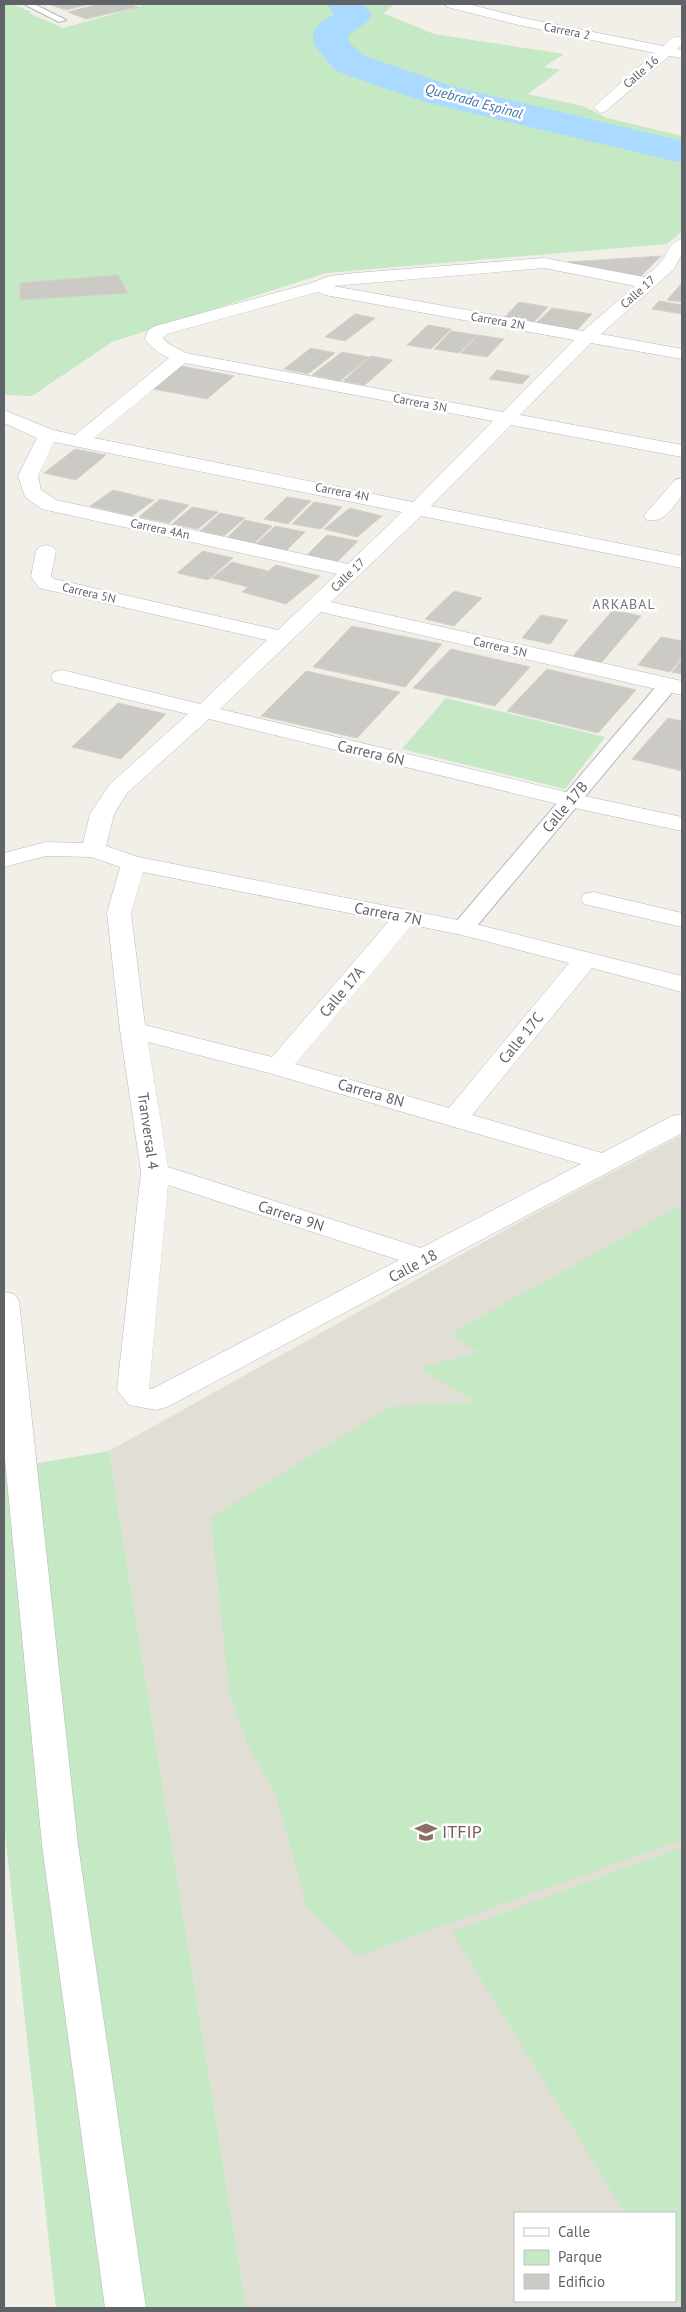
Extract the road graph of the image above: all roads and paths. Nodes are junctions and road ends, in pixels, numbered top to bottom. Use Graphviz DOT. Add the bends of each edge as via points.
graph roads {
  1 [pos="28,4"];
  2 [pos="452,4"];
  3 [pos="62,20"];
  4 [pos="682,37"];
  5 [pos="666,50"];
  6 [pos="682,54"];
  7 [pos="601,108"];
  8 [pos="681,246"];
  9 [pos="675,267"];
  10 [pos="648,283"];
  11 [pos="314,288"];
  12 [pos="587,337"];
  13 [pos="682,354"];
  14 [pos="181,357"];
  15 [pos="4,416"];
  16 [pos="505,419"];
  17 [pos="48,435"];
  18 [pos="80,440"];
  19 [pos="682,450"];
  20 [pos="682,484"];
  21 [pos="419,508"];
  22 [pos="654,516"];
  23 [pos="46,551"];
  24 [pos="682,562"];
  25 [pos="352,572"];
  26 [pos="317,605"];
  27 [pos="283,637"];
  28 [pos="62,677"];
  29 [pos="675,687"];
  30 [pos="203,713"];
  31 [pos="570,800"];
  32 [pos="682,824"];
  33 [pos="93,850"];
  34 [pos="4,860"];
  35 [pos="133,863"];
  36 [pos="593,899"];
  37 [pos="406,918"];
  38 [pos="682,920"];
  39 [pos="462,928"];
  40 [pos="586,959"];
  41 [pos="682,984"];
  42 [pos="133,1030"];
  43 [pos="278,1067"];
  44 [pos="455,1118"];
  45 [pos="682,1122"];
  46 [pos="607,1163"];
  47 [pos="155,1172"];
  48 [pos="426,1259"];
  49 [pos="4,1301"];
  50 [pos="140,1398"];
  51 [pos="126,2308"];
  1 -- 3 [label="lane"];
  2 -- 5 [label="street, Carrera 2" via="523,22"];
  4 -- 5 [label="street, Calle 16"];
  5 -- 6 [label="street, Carrera 2"];
  5 -- 7 [label="street, Calle 16"];
  8 -- 9 [label="street, Calle 17"];
  9 -- 10 [label="street, Calle 17"];
  10 -- 11 [label="street" via="544,263 355,278 330,281"];
  10 -- 12 [label="street, Calle 17"];
  11 -- 12 [label="street, Carrera 2N"];
  11 -- 14 [label="street, Carrera 3N" via="154,334 161,347"];
  12 -- 13 [label="street, Carrera 2N"];
  12 -- 16 [label="street, Calle 17"];
  14 -- 16 [label="street, Carrera 3N"];
  14 -- 18 [label="street"];
  15 -- 17 [label="street, Carrera 4N"];
  16 -- 19 [label="street, Carrera 3N"];
  16 -- 21 [label="street, Calle 17"];
  17 -- 18 [label="street, Carrera 4N"];
  17 -- 25 [label="street, Carrera 4An" via="28,476 32,493 49,505"];
  18 -- 21 [label="street, Carrera 4N"];
  20 -- 22 [label="street"];
  21 -- 24 [label="street, Carrera 4N"];
  21 -- 25 [label="street, Calle 17"];
  23 -- 27 [label="street, Carrera 5N" via="41,576 46,584"];
  25 -- 26 [label="street, Calle 17"];
  26 -- 27 [label="street, Calle 17"];
  26 -- 29 [label="street, Carrera 5N"];
  27 -- 30 [label="street, Calle 17"];
  28 -- 30 [label="street, Carrera 6N"];
  29 -- 31 [label="street, Calle 17B"];
  30 -- 31 [label="street, Carrera 6N"];
  30 -- 33 [label="street, Calle 17" via="118,789 102,814"];
  31 -- 32 [label="street, Carrera 6N"];
  31 -- 39 [label="street, Calle 17B"];
  33 -- 34 [label="street" via="46,850"];
  33 -- 35 [label="street, Carrera 7N"];
  35 -- 37 [label="street, Carrera 7N"];
  35 -- 42 [label="street, Tranversal 4" via="119,913"];
  36 -- 38 [label="street"];
  37 -- 39 [label="street, Carrera 7N"];
  37 -- 43 [label="street, Calle 17A"];
  39 -- 40 [label="street, Carrera 7N"];
  40 -- 41 [label="street, Carrera 7N"];
  40 -- 44 [label="street, Calle 17C"];
  42 -- 43 [label="street, Carrera 8N"];
  42 -- 47 [label="street, Tranversal 4"];
  43 -- 44 [label="street, Carrera 8N"];
  44 -- 46 [label="street, Carrera 8N"];
  45 -- 46 [label="street, Calle 18"];
  46 -- 48 [label="street, Calle 18"];
  47 -- 48 [label="street, Carrera 9N"];
  47 -- 50 [label="street, Tranversal 4" via="132,1390"];
  48 -- 50 [label="street, Calle 18" via="156,1400"];
  49 -- 51 [label="street" via="60,1845"];
}
